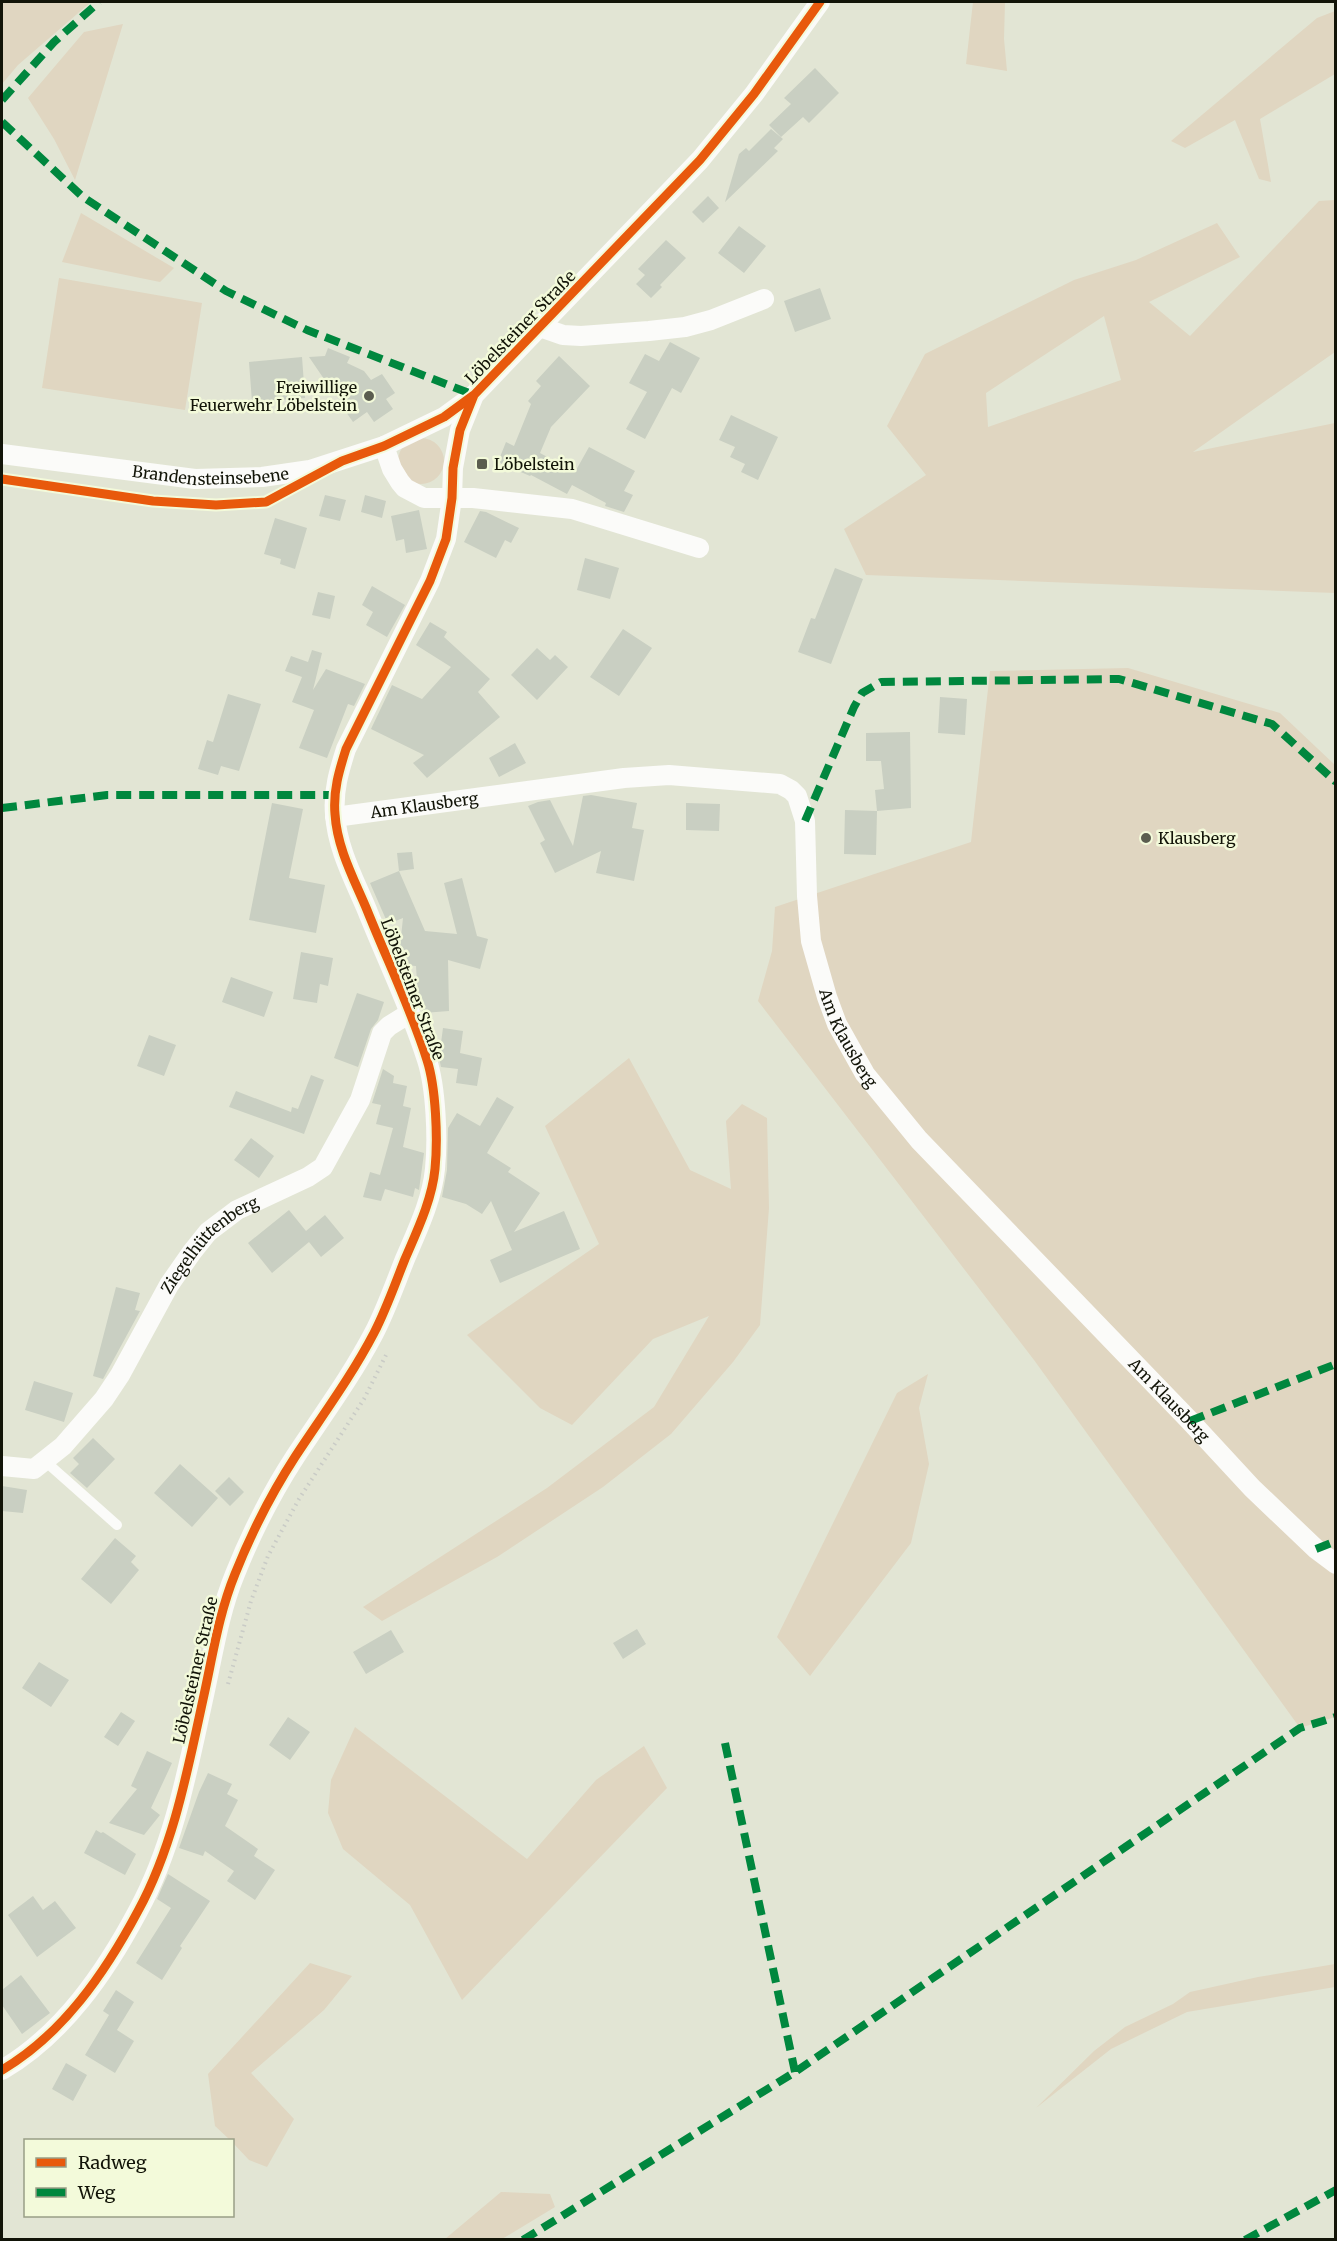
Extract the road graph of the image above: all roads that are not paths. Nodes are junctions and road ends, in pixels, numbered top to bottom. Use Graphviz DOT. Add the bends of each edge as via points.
graph roads {
  1 [pos="819,2"];
  2 [pos="764,299"];
  3 [pos="540,327"];
  4 [pos="474,395"];
  5 [pos="384,446"];
  6 [pos="2,454"];
  7 [pos="452,498"];
  8 [pos="699,548"];
  9 [pos="335,817"];
  10 [pos="410,1013"];
  11 [pos="45,1462"];
  12 [pos="2,1466"];
  13 [pos="117,1525"];
  14 [pos="1335,1564"];
  15 [pos="2,2070"];
  1 -- 3 [label="street, Löbelsteiner Straße" via="754,94 700,160"];
  2 -- 3 [label="street, Löbelsteiner Straße" via="685,327 581,336"];
  3 -- 4 [label="street, Löbelsteiner Straße"];
  4 -- 5 [label="street, Brandensteinsebene" via="444,417"];
  4 -- 7 [label="street, Löbelsteiner Straße" via="460,430"];
  5 -- 6 [label="street, Brandensteinsebene" via="310,470 251,478 195,479"];
  5 -- 7 [label="street" via="392,469 405,488 424,498"];
  7 -- 8 [label="street" via="572,510"];
  7 -- 9 [label="street, Löbelsteiner Straße" via="446,539 430,581 346,749 337,778"];
  9 -- 10 [label="street, Löbelsteiner Straße" via="343,854"];
  9 -- 14 [label="street, Am Klausberg" via="669,775 780,784 791,790 801,803 805,821 811,941 837,1024 865,1074 919,1140 1252,1488"];
  10 -- 11 [label="street, Ziegelhüttenberg" via="382,1033 360,1100 323,1167 237,1210 208,1232 169,1285 104,1399"];
  10 -- 15 [label="street, Löbelsteiner Straße" via="428,1062 436,1138 435,1171 417,1232 373,1334 294,1458 234,1577 216,1635 176,1816 140,1909 74,2010 39,2044"];
  11 -- 12 [label="street" via="29,1470"];
  11 -- 13 [label="lane"];
}
